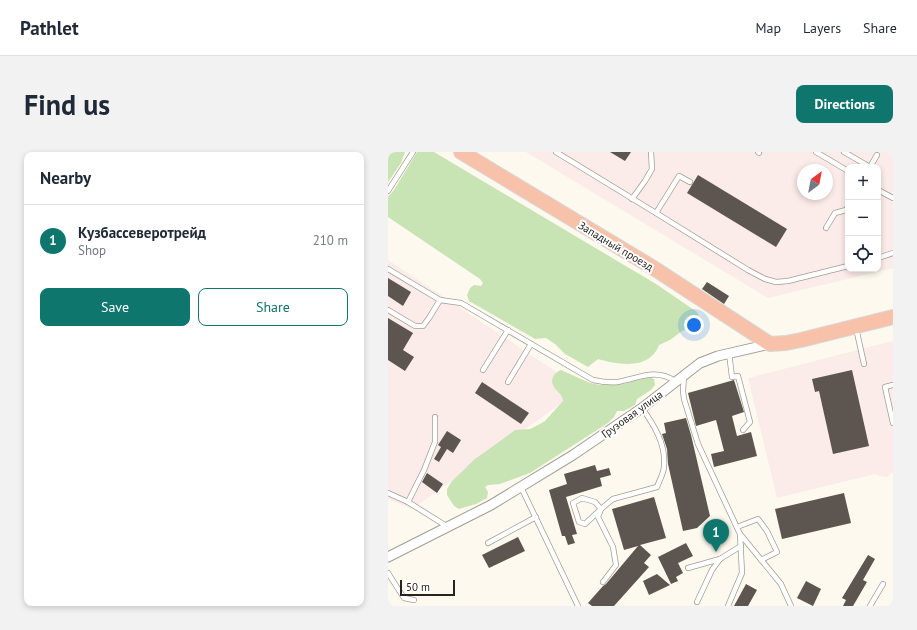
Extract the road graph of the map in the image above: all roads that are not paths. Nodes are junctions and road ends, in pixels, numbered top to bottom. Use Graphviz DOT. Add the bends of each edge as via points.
graph roads {
  1 [pos="413,152"];
  2 [pos="461,152"];
  3 [pos="556,152"];
  4 [pos="650,152"];
  5 [pos="816,152"];
  6 [pos="844,152"];
  7 [pos="877,155"];
  8 [pos="845,169"];
  9 [pos="690,182"];
  10 [pos="388,191"];
  11 [pos="881,192"];
  12 [pos="893,198"];
  13 [pos="632,199"];
  14 [pos="845,210"];
  15 [pos="656,213"];
  16 [pos="826,228"];
  17 [pos="893,253"];
  18 [pos="881,257"];
  19 [pos="845,267"];
  20 [pos="388,269"];
  21 [pos="440,300"];
  22 [pos="388,310"];
  23 [pos="893,318"];
  24 [pos="856,326"];
  25 [pos="508,330"];
  26 [pos="532,344"];
  27 [pos="770,344"];
  28 [pos="729,353"];
  29 [pos="864,364"];
  30 [pos="484,370"];
  31 [pos="685,373"];
  32 [pos="675,381"];
  33 [pos="508,382"];
  34 [pos="893,385"];
  35 [pos="642,408"];
  36 [pos="435,417"];
  37 [pos="893,423"];
  38 [pos="743,430"];
  39 [pos="521,487"];
  40 [pos="388,493"];
  41 [pos="408,502"];
  42 [pos="601,509"];
  43 [pos="536,517"];
  44 [pos="448,526"];
  45 [pos="737,527"];
  46 [pos="740,534"];
  47 [pos="488,543"];
  48 [pos="741,546"];
  49 [pos="388,557"];
  50 [pos="720,559"];
  51 [pos="762,560"];
  52 [pos="688,568"];
  53 [pos="388,573"];
  54 [pos="603,582"];
  55 [pos="883,584"];
  56 [pos="414,600"];
  57 [pos="696,602"];
  58 [pos="578,606"];
  59 [pos="728,606"];
  60 [pos="791,606"];
  61 [pos="870,606"];
  1 -- 10 [label="lane"];
  2 -- 27 [label="main road, Западный проезд" via="652,267"];
  3 -- 13 [label="lane"];
  4 -- 13 [label="lane" via="652,169"];
  5 -- 8 [label="lane"];
  6 -- 7 [label="lane" via="870,167"];
  9 -- 15 [label="lane" via="679,176"];
  11 -- 12 [label="lane"];
  13 -- 15 [label="lane"];
  14 -- 16 [label="lane" via="835,213"];
  15 -- 19 [label="lane" via="765,279 776,282 788,281"];
  17 -- 18 [label="lane"];
  20 -- 21 [label="lane"];
  21 -- 22 [label="lane" via="423,326 415,326"];
  21 -- 25 [label="lane" via="461,303"];
  23 -- 24 [label="main road, Грузовая улица"];
  24 -- 27 [label="main road, Грузовая улица" via="786,343"];
  24 -- 29 [label="lane"];
  25 -- 26 [label="lane"];
  25 -- 30 [label="lane"];
  26 -- 32 [label="lane" via="593,380 618,382 662,374"];
  26 -- 33 [label="lane"];
  27 -- 28 [label="street, Грузовая улица"];
  28 -- 31 [label="street, Грузовая улица" via="706,360"];
  28 -- 38 [label="lane" via="732,377 738,376 750,422"];
  31 -- 32 [label="street, Грузовая улица"];
  31 -- 45 [label="lane" via="684,399 698,444"];
  32 -- 35 [label="street, Грузовая улица"];
  34 -- 37 [label="lane" via="885,387"];
  35 -- 39 [label="street, Грузовая улица"];
  35 -- 42 [label="lane" via="656,428 662,447 664,467 657,488 613,499"];
  36 -- 41 [label="lane" via="435,442"];
  39 -- 43 [label="lane"];
  39 -- 44 [label="street, Грузовая улица"];
  40 -- 41 [label="lane"];
  41 -- 44 [label="lane"];
  42 -- 42 [label="lane" via="585,524 579,522 573,502 582,498 595,502"];
  42 -- 54 [label="lane" via="598,517 613,547 616,565"];
  43 -- 47 [label="lane"];
  43 -- 58 [label="lane"];
  44 -- 49 [label="street, Грузовая улица"];
  45 -- 46 [label="lane"];
  45 -- 51 [label="lane" via="758,519 777,552"];
  46 -- 48 [label="lane"];
  46 -- 51 [label="lane"];
  48 -- 50 [label="lane"];
  48 -- 59 [label="lane" via="742,573"];
  50 -- 52 [label="lane"];
  50 -- 57 [label="lane"];
  51 -- 60 [label="lane" via="781,584"];
  53 -- 56 [label="lane" via="404,598"];
  55 -- 61 [label="lane"];
}
